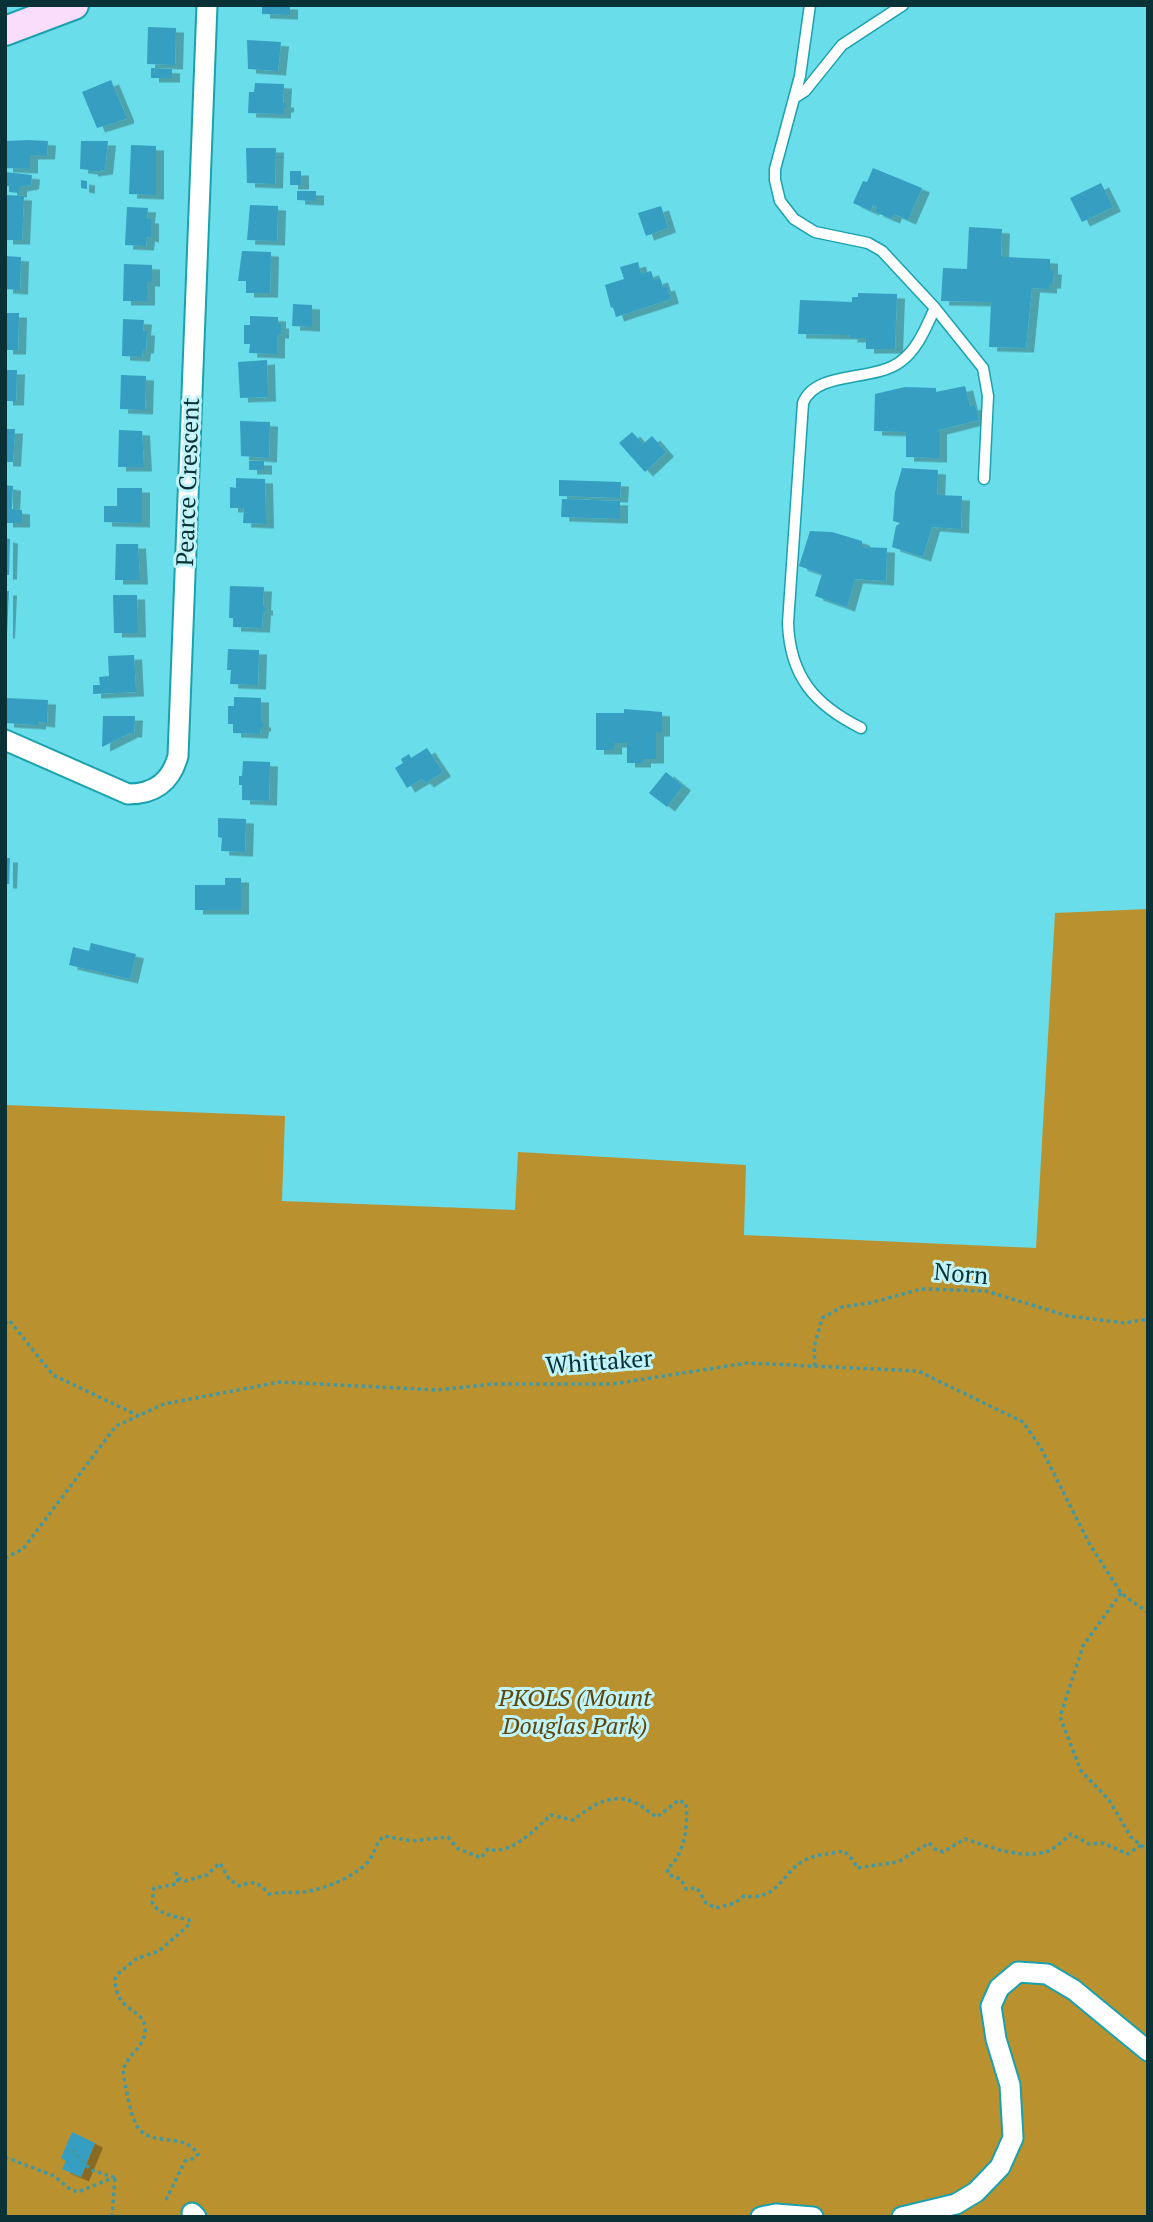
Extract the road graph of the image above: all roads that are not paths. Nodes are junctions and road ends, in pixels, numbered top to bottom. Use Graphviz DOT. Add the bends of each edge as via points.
graph roads {
  1 [pos="74,5"];
  2 [pos="206,5"];
  3 [pos="810,5"];
  4 [pos="903,5"];
  5 [pos="5,31"];
  6 [pos="794,98"];
  7 [pos="935,308"];
  8 [pos="984,480"];
  9 [pos="861,728"];
  10 [pos="5,740"];
  11 [pos="1148,2051"];
  12 [pos="761,2217"];
  13 [pos="813,2217"];
  14 [pos="902,2217"];
  1 -- 5 [label="main road"];
  2 -- 10 [label="street, Pearce Crescent" via="178,756 172,774 158,787 128,794"];
  3 -- 6 [label="lane"];
  4 -- 6 [label="lane" via="842,45"];
  6 -- 7 [label="lane" via="775,169 777,191 786,210 815,232 868,243 881,251"];
  7 -- 8 [label="lane" via="983,368 988,396"];
  7 -- 9 [label="lane" via="902,361 879,373 830,381 803,403 788,624 791,649 800,676 818,701"];
  11 -- 14 [label="street" via="1047,1973 1018,1972 999,1988 991,2006 1010,2085 1013,2138 1000,2167 976,2192 956,2204"];
  12 -- 13 [label="street"];
}
